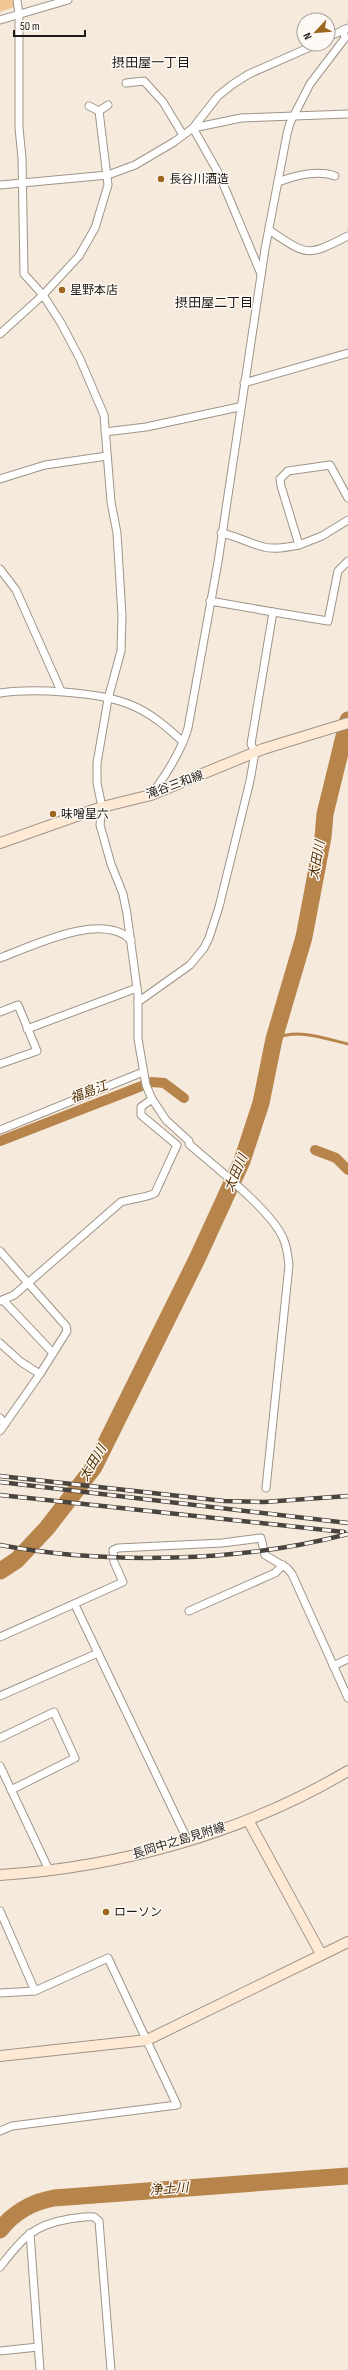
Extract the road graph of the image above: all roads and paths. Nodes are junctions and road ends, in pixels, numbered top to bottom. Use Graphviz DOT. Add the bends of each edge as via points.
graph roads {
  1 [pos="17,0"];
  2 [pos="68,0"];
  3 [pos="19,14"];
  4 [pos="0,20"];
  5 [pos="346,29"];
  6 [pos="336,33"];
  7 [pos="299,52"];
  8 [pos="126,83"];
  9 [pos="108,105"];
  10 [pos="89,106"];
  11 [pos="99,111"];
  12 [pos="348,114"];
  13 [pos="295,116"];
  14 [pos="193,128"];
  15 [pos="183,135"];
  16 [pos="108,175"];
  17 [pos="334,176"];
  18 [pos="278,182"];
  19 [pos="21,183"];
  20 [pos="0,185"];
  21 [pos="269,230"];
  22 [pos="348,236"];
  23 [pos="262,276"];
  24 [pos="43,296"];
  25 [pos="0,334"];
  26 [pos="348,353"];
  27 [pos="244,383"];
  28 [pos="239,407"];
  29 [pos="105,432"];
  30 [pos="107,456"];
  31 [pos="0,479"];
  32 [pos="348,498"];
  33 [pos="348,520"];
  34 [pos="221,533"];
  35 [pos="299,545"];
  36 [pos="348,561"];
  37 [pos="0,570"];
  38 [pos="210,601"];
  39 [pos="272,612"];
  40 [pos="61,692"];
  41 [pos="0,693"];
  42 [pos="108,699"];
  43 [pos="348,723"];
  44 [pos="183,742"];
  45 [pos="255,752"];
  46 [pos="151,795"];
  47 [pos="102,807"];
  48 [pos="0,843"];
  49 [pos="131,940"];
  50 [pos="0,958"];
  51 [pos="137,988"];
  52 [pos="138,1002"];
  53 [pos="0,1012"];
  54 [pos="27,1029"];
  55 [pos="0,1064"];
  56 [pos="143,1075"];
  57 [pos="150,1096"];
  58 [pos="0,1130"];
  59 [pos="0,1251"];
  60 [pos="28,1283"];
  61 [pos="2,1300"];
  62 [pos="0,1343"];
  63 [pos="53,1352"];
  64 [pos="40,1374"];
  65 [pos="0,1418"];
  66 [pos="5,1424"];
  67 [pos="0,1431"];
  68 [pos="266,1488"];
  69 [pos="282,1565"];
  70 [pos="75,1605"];
  71 [pos="189,1611"];
  72 [pos="0,1637"];
  73 [pos="98,1653"];
  74 [pos="348,1659"];
  75 [pos="333,1666"];
  76 [pos="0,1696"];
  77 [pos="348,1698"];
  78 [pos="0,1738"];
  79 [pos="0,1766"];
  80 [pos="348,1771"];
  81 [pos="11,1790"];
  82 [pos="248,1820"];
  83 [pos="188,1841"];
  84 [pos="49,1870"];
  85 [pos="0,1875"];
  86 [pos="0,1911"];
  87 [pos="348,1942"];
  88 [pos="321,1954"];
  89 [pos="35,1991"];
  90 [pos="0,1993"];
  91 [pos="147,2040"];
  92 [pos="0,2056"];
  93 [pos="0,2131"];
  94 [pos="30,2233"];
  95 [pos="0,2267"];
  96 [pos="38,2347"];
  97 [pos="0,2351"];
  98 [pos="40,2370"];
  99 [pos="111,2370"];
  1 -- 3 [label="street"];
  2 -- 3 [label="street"];
  3 -- 4 [label="street"];
  3 -- 19 [label="street"];
  5 -- 6 [label="street"];
  5 -- 13 [label="street" via="345,38 310,84"];
  7 -- 14 [label="street" via="249,74 233,84 218,96"];
  8 -- 15 [label="street" via="144,82 163,102"];
  9 -- 11 [label="street"];
  10 -- 11 [label="street"];
  11 -- 16 [label="street"];
  12 -- 13 [label="street"];
  13 -- 14 [label="street" via="241,118"];
  13 -- 18 [label="street" via="290,123"];
  14 -- 15 [label="street"];
  14 -- 23 [label="street" via="219,174"];
  15 -- 16 [label="street" via="135,165"];
  16 -- 19 [label="street"];
  16 -- 24 [label="street" via="107,192 86,246"];
  17 -- 18 [label="street" via="324,172"];
  18 -- 21 [label="street"];
  19 -- 20 [label="street"];
  19 -- 24 [label="street" via="24,274"];
  21 -- 22 [label="street" via="285,242 312,252"];
  21 -- 23 [label="street"];
  23 -- 27 [label="street"];
  24 -- 25 [label="street"];
  24 -- 29 [label="street" via="80,359 100,401"];
  26 -- 27 [label="street"];
  27 -- 28 [label="street"];
  28 -- 29 [label="street" via="146,427"];
  28 -- 34 [label="street"];
  29 -- 30 [label="street"];
  30 -- 31 [label="street" via="46,464"];
  30 -- 42 [label="street" via="117,533 122,616 121,651"];
  32 -- 35 [label="street" via="330,465 288,471 280,479 281,486"];
  33 -- 35 [label="street" via="322,536"];
  34 -- 35 [label="street" via="238,536 264,547 282,548"];
  34 -- 38 [label="street"];
  36 -- 39 [label="street" via="338,571 328,621"];
  37 -- 40 [label="street" via="16,590"];
  38 -- 39 [label="street"];
  38 -- 44 [label="street"];
  39 -- 45 [label="street" via="251,744"];
  40 -- 41 [label="street"];
  40 -- 42 [label="street"];
  42 -- 44 [label="street" via="130,704 142,710"];
  42 -- 47 [label="street" via="97,763 97,783"];
  43 -- 45 [label="main road, 滝谷三和線"];
  44 -- 46 [label="street" via="164,778"];
  45 -- 46 [label="main road, 滝谷三和線"];
  45 -- 52 [label="street" via="219,907 204,948 180,973"];
  46 -- 47 [label="main road, 滝谷三和線"];
  47 -- 48 [label="main road, 滝谷三和線"];
  47 -- 49 [label="street" via="100,825 123,894"];
  49 -- 50 [label="street" via="117,930 95,928"];
  49 -- 51 [label="street"];
  51 -- 52 [label="street"];
  51 -- 54 [label="street"];
  52 -- 56 [label="street"];
  53 -- 54 [label="street" via="18,1005"];
  54 -- 55 [label="street" via="37,1051"];
  56 -- 57 [label="street"];
  56 -- 58 [label="street"];
  57 -- 60 [label="street" via="142,1107 141,1115 177,1145 155,1193 148,1197 138,1196 121,1202"];
  57 -- 68 [label="street" via="166,1120 189,1141 189,1144 268,1214 283,1237 289,1265"];
  59 -- 60 [label="street"];
  60 -- 61 [label="street" via="14,1295"];
  60 -- 63 [label="street" via="66,1326 64,1339"];
  61 -- 63 [label="street"];
  62 -- 64 [label="street" via="21,1362"];
  63 -- 64 [label="street"];
  64 -- 66 [label="street"];
  65 -- 66 [label="street"];
  66 -- 67 [label="street"];
  69 -- 70 [label="street" via="265,1555 261,1538 222,1543 118,1548 113,1550 114,1562 123,1582"];
  69 -- 71 [label="street" via="275,1573"];
  69 -- 75 [label="street" via="292,1574"];
  70 -- 72 [label="street"];
  70 -- 73 [label="street"];
  73 -- 76 [label="street"];
  73 -- 83 [label="street"];
  74 -- 75 [label="street"];
  75 -- 77 [label="street"];
  78 -- 81 [label="street" via="54,1712 75,1758"];
  79 -- 81 [label="street"];
  80 -- 82 [label="main road, 長岡中之島見附線"];
  81 -- 84 [label="street"];
  82 -- 83 [label="main road, 長岡中之島見附線"];
  82 -- 88 [label="main road"];
  83 -- 84 [label="main road, 長岡中之島見附線" via="123,1858"];
  84 -- 85 [label="main road, 長岡中之島見附線"];
  86 -- 89 [label="street"];
  87 -- 88 [label="main road"];
  88 -- 91 [label="main road"];
  89 -- 90 [label="street"];
  89 -- 91 [label="street" via="108,1958"];
  91 -- 92 [label="main road"];
  91 -- 93 [label="street" via="177,2105 12,2126"];
  94 -- 95 [label="street"];
  94 -- 96 [label="street"];
  94 -- 99 [label="street" via="39,2227 88,2216 99,2221"];
  96 -- 97 [label="street"];
  96 -- 98 [label="street"];
}
